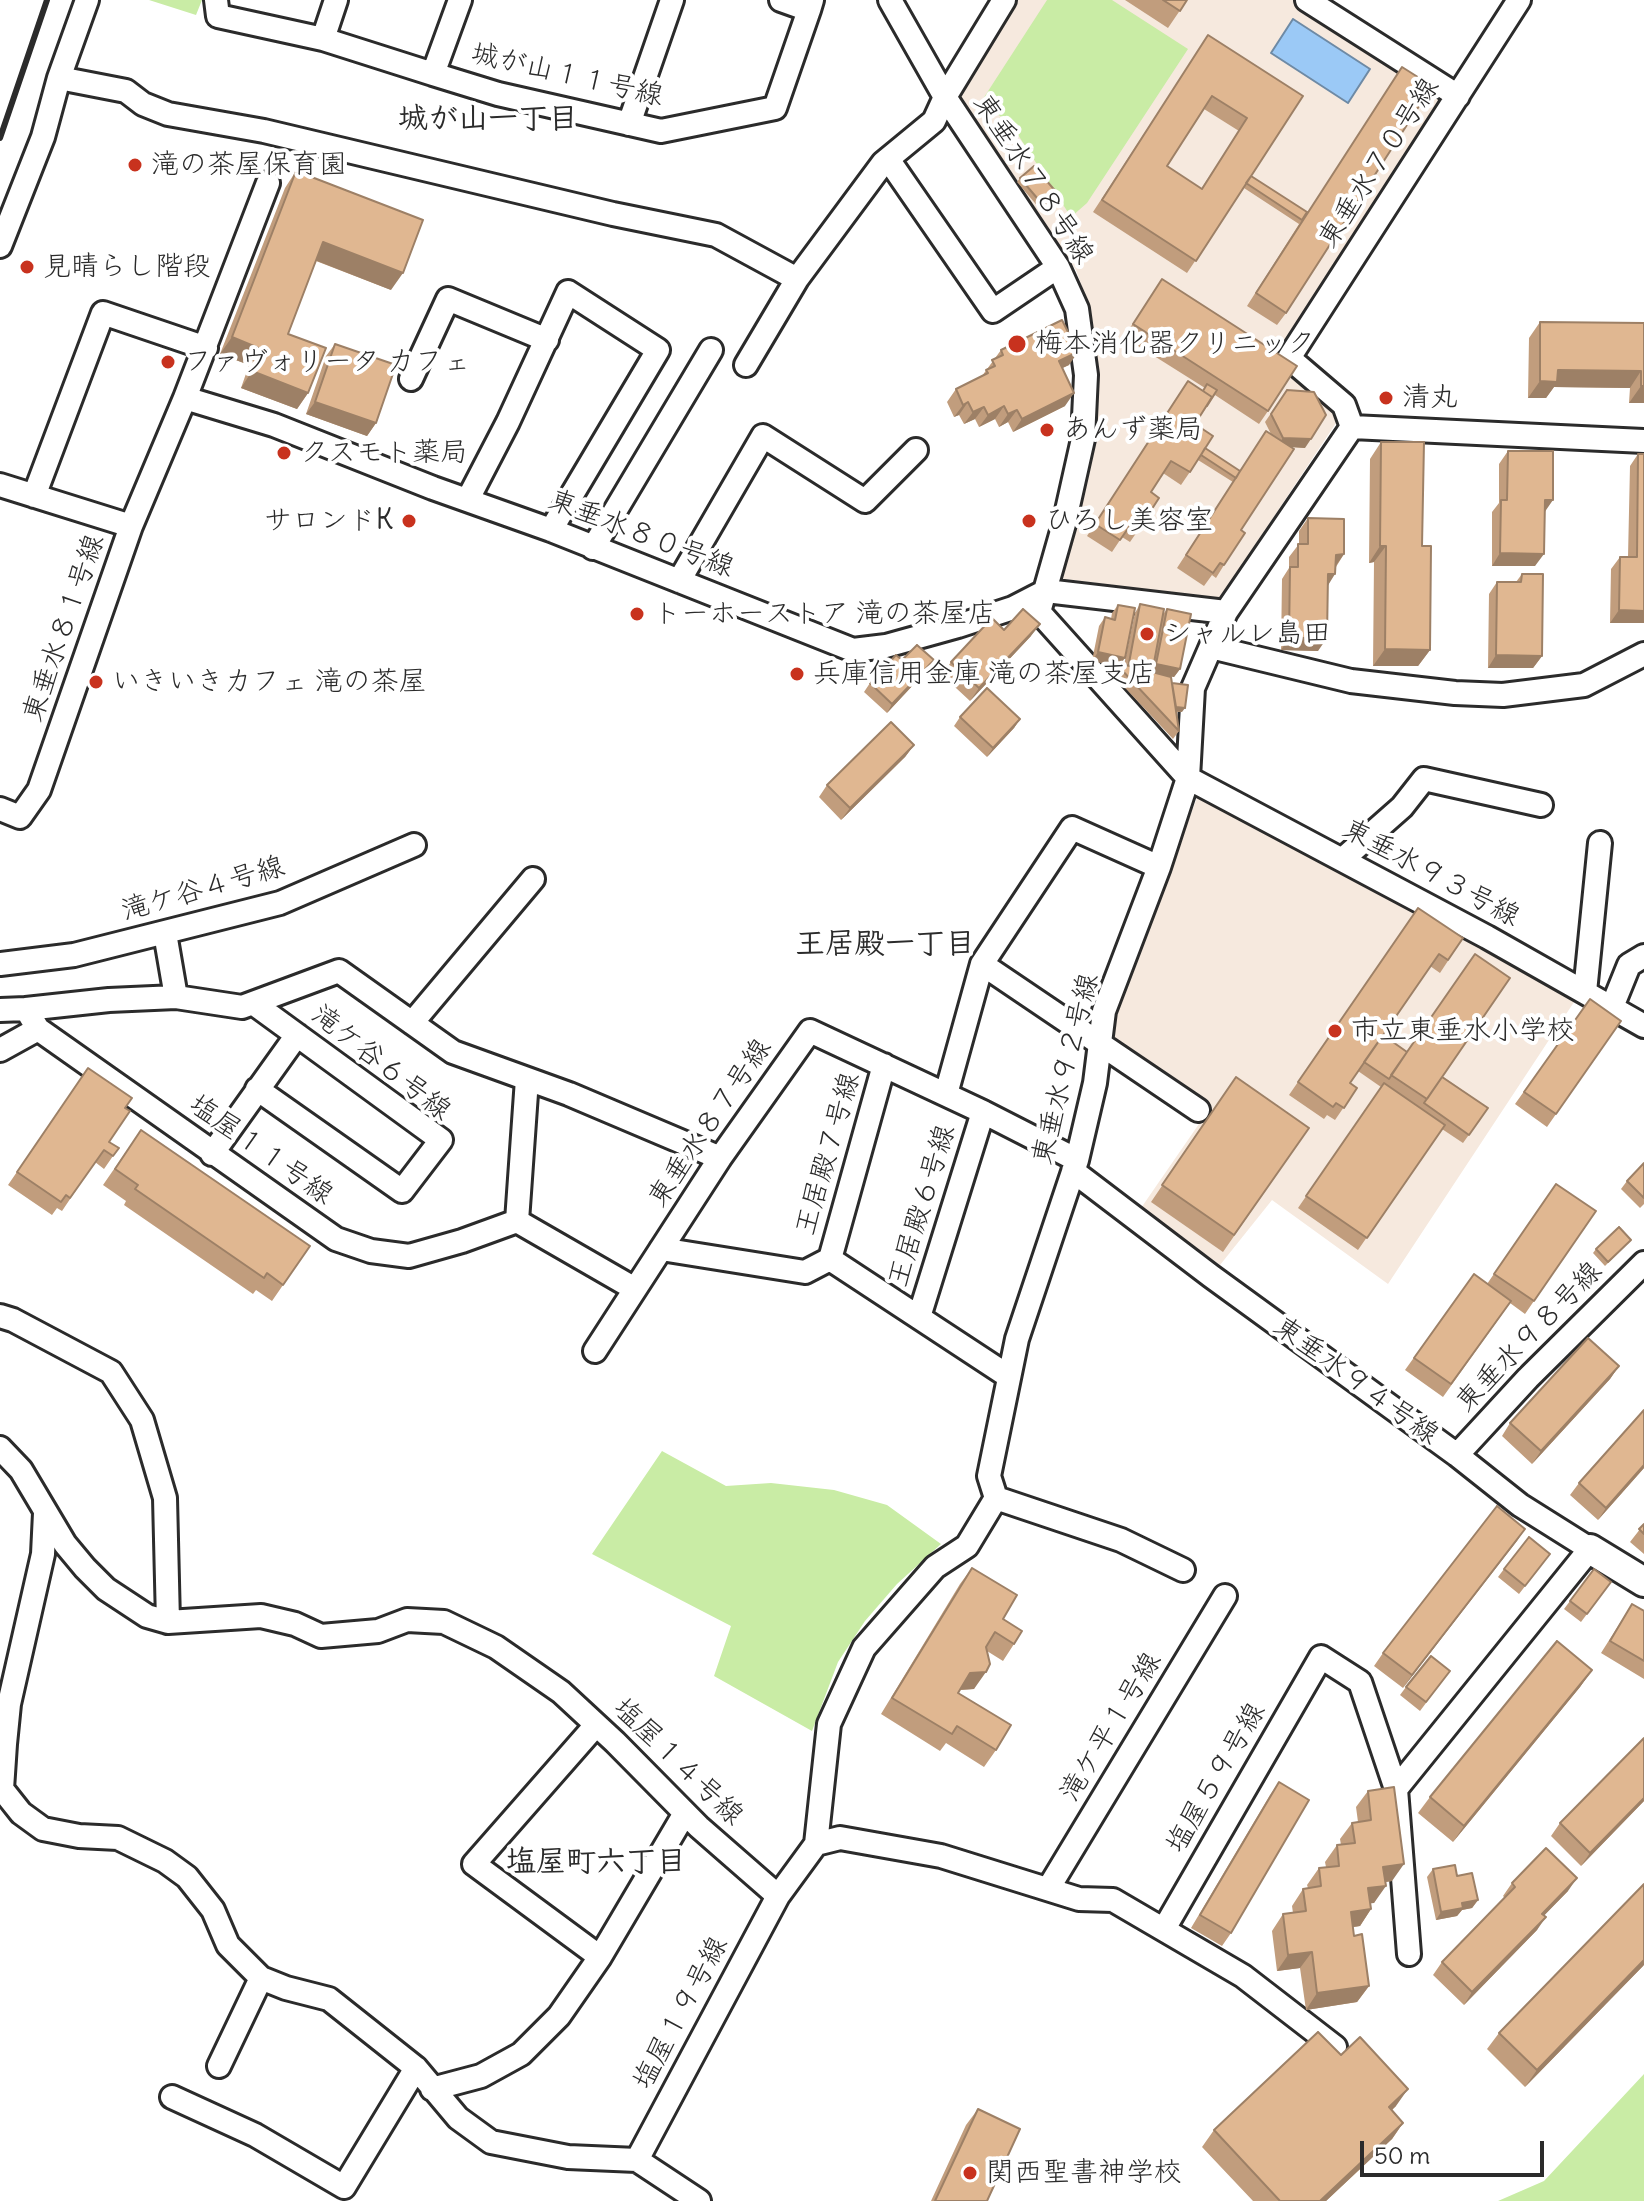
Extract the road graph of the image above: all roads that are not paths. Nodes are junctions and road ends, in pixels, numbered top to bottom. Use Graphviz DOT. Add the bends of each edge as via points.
graph roads {
  1 [pos="87,0"];
  2 [pos="216,0"];
  3 [pos="336,0"];
  4 [pos="460,0"];
  5 [pos="672,0"];
  6 [pos="781,0"];
  7 [pos="890,0"];
  8 [pos="1004,0"];
  9 [pos="1307,0"];
  10 [pos="1519,0"];
  11 [pos="811,5"];
  12 [pos="323,39"];
  13 [pos="433,74"];
  14 [pos="59,78"];
  15 [pos="1458,96"];
  16 [pos="945,97"];
  17 [pos="629,124"];
  18 [pos="888,159"];
  19 [pos="268,183"];
  20 [pos="0,246"];
  21 [pos="1058,267"];
  22 [pos="797,279"];
  23 [pos="547,340"];
  24 [pos="206,348"];
  25 [pos="711,350"];
  26 [pos="746,365"];
  27 [pos="411,379"];
  28 [pos="185,398"];
  29 [pos="1352,427"];
  30 [pos="1644,441"];
  31 [pos="916,450"];
  32 [pos="0,485"];
  33 [pos="34,496"];
  34 [pos="468,499"];
  35 [pos="131,526"];
  36 [pos="551,530"];
  37 [pos="593,548"];
  38 [pos="679,581"];
  39 [pos="1046,591"];
  40 [pos="1226,612"];
  41 [pos="1211,647"];
  42 [pos="1644,654"];
  43 [pos="1188,778"];
  44 [pos="1541,805"];
  45 [pos="0,809"];
  46 [pos="1600,843"];
  47 [pos="414,845"];
  48 [pos="1343,859"];
  49 [pos="1159,867"];
  50 [pos="533,879"];
  51 [pos="165,933"];
  52 [pos="1644,956"];
  53 [pos="0,964"];
  54 [pos="982,964"];
  55 [pos="1585,992"];
  56 [pos="176,997"];
  57 [pos="253,1003"];
  58 [pos="1612,1007"];
  59 [pos="26,1009"];
  60 [pos="0,1010"];
  61 [pos="412,1023"];
  62 [pos="1644,1026"];
  63 [pos="38,1029"];
  64 [pos="810,1031"];
  65 [pos="297,1035"];
  66 [pos="1100,1044"];
  67 [pos="0,1050"];
  68 [pos="884,1065"];
  69 [pos="527,1079"];
  70 [pos="257,1089"];
  71 [pos="946,1094"];
  72 [pos="1198,1110"];
  73 [pos="983,1112"];
  74 [pos="212,1154"];
  75 [pos="720,1158"];
  76 [pos="1075,1166"];
  77 [pos="517,1221"];
  78 [pos="661,1249"];
  79 [pos="830,1259"];
  80 [pos="1644,1263"];
  81 [pos="635,1289"];
  82 [pos="0,1316"];
  83 [pos="919,1317"];
  84 [pos="595,1351"];
  85 [pos="1008,1376"];
  86 [pos="0,1448"];
  87 [pos="1457,1455"];
  88 [pos="996,1498"];
  89 [pos="45,1513"];
  90 [pos="1590,1549"];
  91 [pos="1183,1570"];
  92 [pos="1644,1582"];
  93 [pos="1225,1596"];
  94 [pos="168,1622"];
  95 [pos="596,1725"];
  96 [pos="1396,1789"];
  97 [pos="685,1813"];
  98 [pos="816,1844"];
  99 [pos="1048,1889"];
  100 [pos="778,1896"];
  101 [pos="1164,1929"];
  102 [pos="1409,1954"];
  103 [pos="600,1957"];
  104 [pos="261,1978"];
  105 [pos="1335,2047"];
  106 [pos="219,2066"];
  107 [pos="416,2068"];
  108 [pos="432,2089"];
  109 [pos="172,2097"];
  110 [pos="637,2160"];
  111 [pos="699,2201"];
  1 -- 14 [label="street"];
  2 -- 12 [label="street, 城が山１１号線" via="218,16"];
  3 -- 12 [label="street"];
  4 -- 13 [label="street"];
  5 -- 17 [label="street"];
  6 -- 11 [label="street"];
  7 -- 16 [label="street, 東垂水７８号線"];
  8 -- 16 [label="street"];
  9 -- 15 [label="street"];
  10 -- 15 [label="street, 東垂水７０号線"];
  11 -- 17 [label="street, 城が山１１号線" via="775,108 661,131"];
  12 -- 13 [label="street, 城が山１１号線"];
  13 -- 17 [label="street, 城が山１１号線"];
  14 -- 20 [label="street" via="43,137"];
  14 -- 22 [label="street" via="126,91 168,114 264,131 716,235"];
  15 -- 29 [label="street, 東垂水７０号線" via="1289,358 1344,405"];
  16 -- 18 [label="street" via="934,121"];
  16 -- 21 [label="street, 東垂水７８号線"];
  18 -- 21 [label="street" via="993,311"];
  18 -- 22 [label="street"];
  19 -- 24 [label="street"];
  21 -- 39 [label="street, 東垂水７８号線" via="1077,309 1086,375 1083,439"];
  22 -- 26 [label="street"];
  23 -- 27 [label="street" via="448,299"];
  23 -- 34 [label="street"];
  23 -- 36 [label="street" via="568,292 658,350"];
  24 -- 28 [label="street"];
  24 -- 33 [label="street" via="103,313"];
  25 -- 37 [label="street"];
  28 -- 34 [label="street, 東垂水８０号線" via="274,425"];
  28 -- 35 [label="street"];
  29 -- 30 [label="street"];
  29 -- 40 [label="street"];
  31 -- 38 [label="street" via="865,501 763,436"];
  32 -- 33 [label="street"];
  33 -- 35 [label="street"];
  34 -- 36 [label="street, 東垂水８０号線"];
  35 -- 45 [label="street, 東垂水８１号線" via="39,790 20,817"];
  36 -- 37 [label="street, 東垂水８０号線"];
  37 -- 38 [label="street, 東垂水８０号線"];
  38 -- 39 [label="street, 東垂水８０号線" via="853,650 958,626"];
  39 -- 40 [label="street"];
  39 -- 43 [label="street" via="1039,612"];
  40 -- 41 [label="street, 東垂水９２号線"];
  41 -- 42 [label="street" via="1351,681 1503,695 1584,685"];
  41 -- 43 [label="street, 東垂水９２号線" via="1193,688"];
  43 -- 48 [label="street, 東垂水９３号線"];
  43 -- 49 [label="street, 東垂水９２号線"];
  44 -- 48 [label="street" via="1424,779 1402,807"];
  46 -- 55 [label="street"];
  47 -- 51 [label="street, 滝ケ谷４号線" via="280,903"];
  48 -- 55 [label="street, 東垂水９３号線"];
  49 -- 54 [label="street" via="1072,828"];
  49 -- 66 [label="street, 東垂水９２号線" via="1104,1011"];
  50 -- 61 [label="street"];
  51 -- 53 [label="street, 滝ケ谷４号線" via="74,955"];
  51 -- 56 [label="street"];
  52 -- 58 [label="street" via="1629,965"];
  54 -- 66 [label="street"];
  54 -- 71 [label="street"];
  55 -- 58 [label="street, 東垂水９３号線"];
  56 -- 57 [label="street" via="242,1007"];
  56 -- 59 [label="street"];
  57 -- 61 [label="street" via="339,971"];
  57 -- 65 [label="street, 滝ケ谷６号線"];
  58 -- 62 [label="street, 東垂水９３号線"];
  59 -- 60 [label="street"];
  59 -- 63 [label="street, 塩屋１１号線"];
  61 -- 69 [label="street" via="453,1052"];
  63 -- 67 [label="street"];
  63 -- 74 [label="street, 塩屋１１号線"];
  64 -- 68 [label="street, 東垂水９４号線"];
  64 -- 75 [label="street, 東垂水８７号線"];
  65 -- 70 [label="street"];
  65 -- 70 [label="street, 滝ケ谷６号線" via="441,1140 402,1191"];
  66 -- 72 [label="street"];
  66 -- 76 [label="street, 東垂水９２号線"];
  68 -- 71 [label="street, 東垂水９４号線"];
  68 -- 79 [label="street, 王居殿７号線"];
  69 -- 75 [label="street"];
  69 -- 77 [label="street"];
  70 -- 74 [label="street"];
  71 -- 73 [label="street, 東垂水９４号線"];
  73 -- 76 [label="street, 東垂水９４号線"];
  73 -- 83 [label="street, 王居殿６号線"];
  74 -- 77 [label="street, 塩屋１１号線" via="336,1239 371,1251 409,1256"];
  75 -- 78 [label="street, 東垂水８７号線"];
  76 -- 85 [label="street, 東垂水９２号線"];
  76 -- 87 [label="street, 東垂水９４号線" via="1211,1276"];
  77 -- 81 [label="street"];
  78 -- 79 [label="street" via="805,1272"];
  78 -- 81 [label="street, 東垂水８７号線"];
  79 -- 83 [label="street"];
  80 -- 87 [label="street, 東垂水９８号線"];
  81 -- 84 [label="street, 東垂水８７号線"];
  82 -- 94 [label="street" via="111,1372 142,1420 165,1498"];
  83 -- 85 [label="street"];
  85 -- 88 [label="street, 東垂水９２号線" via="989,1476"];
  86 -- 89 [label="street, 塩屋１４号線" via="21,1470"];
  87 -- 90 [label="street, 東垂水９４号線" via="1520,1505"];
  88 -- 91 [label="street" via="1121,1540"];
  88 -- 98 [label="street" via="967,1546 935,1567 864,1648 829,1724"];
  89 -- 94 [label="street, 塩屋１４号線" via="106,1589 147,1616"];
  89 -- 104 [label="street" via="43,1554 9,1704 2,1789 43,1829 118,1838 187,1877 213,1910 228,1945"];
  90 -- 92 [label="street, 東垂水９４号線"];
  90 -- 96 [label="street"];
  93 -- 99 [label="street, 滝ケ平１号線"];
  94 -- 95 [label="street, 塩屋１４号線" via="261,1616 321,1636 378,1631 407,1620 444,1622 496,1647 561,1692"];
  95 -- 97 [label="street, 塩屋１４号線"];
  95 -- 103 [label="street" via="474,1864"];
  96 -- 101 [label="street, 塩屋５９号線" via="1360,1682 1321,1657"];
  96 -- 102 [label="street"];
  97 -- 100 [label="street, 塩屋１４号線"];
  97 -- 103 [label="street"];
  98 -- 99 [label="street" via="840,1838 941,1856"];
  98 -- 100 [label="street"];
  99 -- 101 [label="street" via="1079,1899 1113,1900"];
  100 -- 110 [label="street, 塩屋１９号線"];
  101 -- 105 [label="street" via="1243,1976"];
  103 -- 108 [label="street" via="559,2016 521,2054 481,2076"];
  104 -- 106 [label="street"];
  104 -- 107 [label="street" via="329,1999"];
  107 -- 108 [label="street"];
  107 -- 109 [label="street" via="344,2187 255,2135"];
  108 -- 110 [label="street" via="458,2118 491,2142 568,2157"];
  110 -- 111 [label="street"];
}
